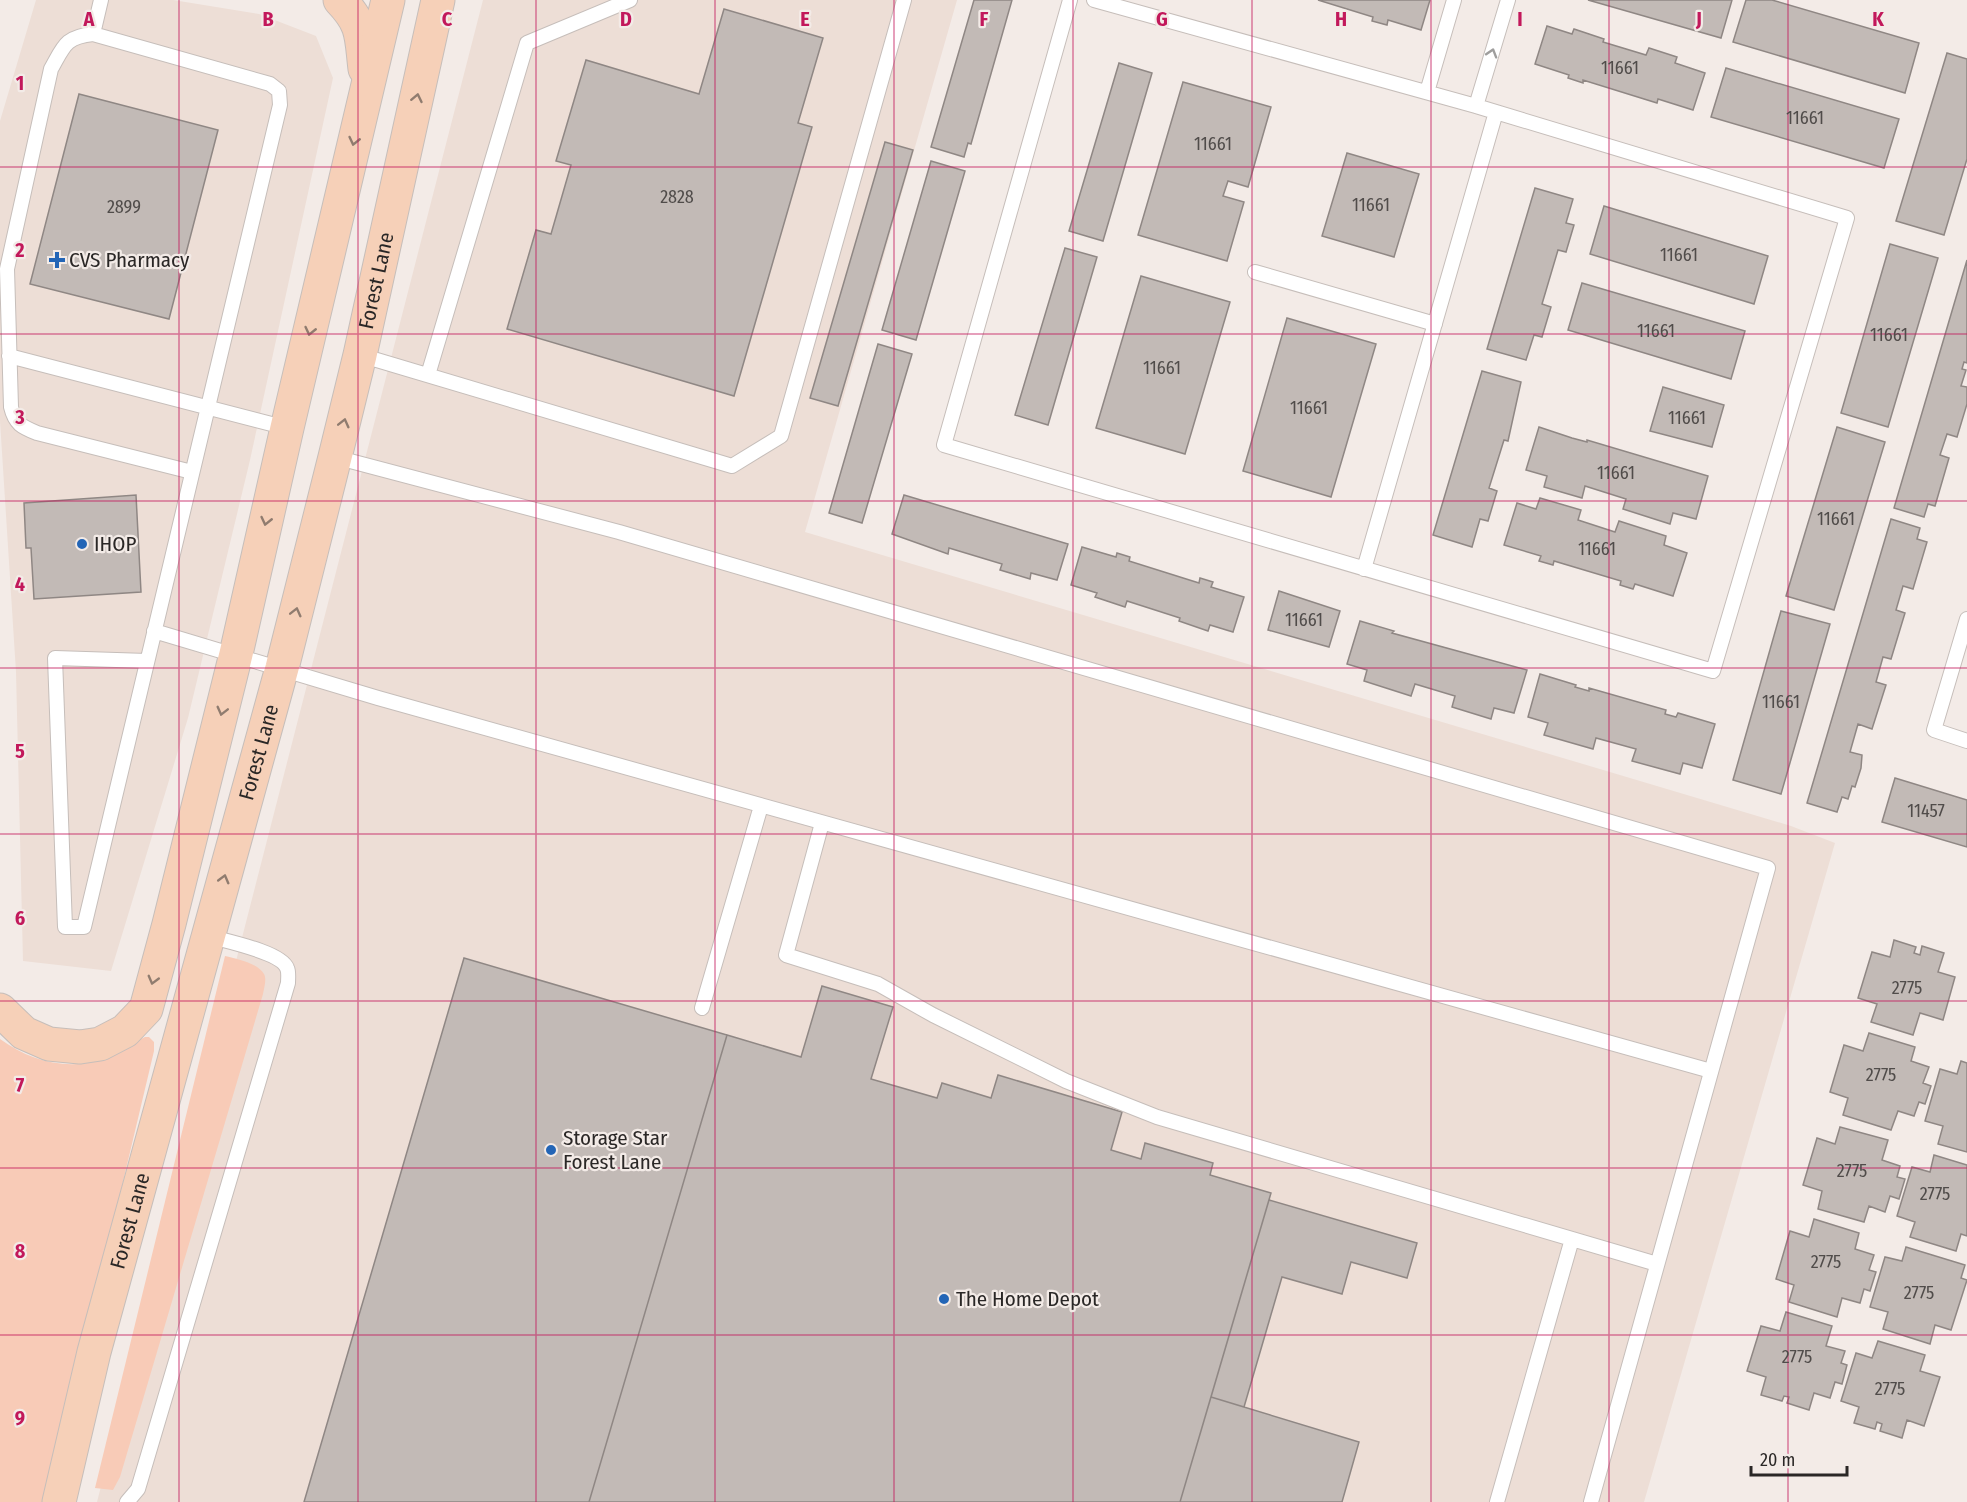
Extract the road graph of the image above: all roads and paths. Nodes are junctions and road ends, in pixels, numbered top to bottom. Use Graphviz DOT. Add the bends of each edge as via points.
graph roads {
  1 [pos="101,0"];
  2 [pos="340,0"];
  3 [pos="388,0"];
  4 [pos="438,0"];
  5 [pos="630,0"];
  6 [pos="904,0"];
  7 [pos="1070,0"];
  8 [pos="1094,0"];
  9 [pos="1454,0"];
  10 [pos="1508,0"];
  11 [pos="93,34"];
  12 [pos="367,84"];
  13 [pos="1427,92"];
  14 [pos="1476,106"];
  15 [pos="1496,112"];
  16 [pos="1255,272"];
  17 [pos="1435,324"];
  18 [pos="360,355"];
  19 [pos="9,356"];
  20 [pos="428,375"];
  21 [pos="208,408"];
  22 [pos="287,428"];
  23 [pos="335,457"];
  24 [pos="192,472"];
  25 [pos="1364,569"];
  26 [pos="1967,618"];
  27 [pos="154,631"];
  28 [pos="236,654"];
  29 [pos="147,661"];
  30 [pos="282,669"];
  31 [pos="1967,741"];
  32 [pos="761,806"];
  33 [pos="822,823"];
  34 [pos="169,924"];
  35 [pos="208,936"];
  36 [pos="702,1008"];
  37 [pos="0,1010"];
  38 [pos="1712,1071"];
  39 [pos="1572,1239"];
  40 [pos="1657,1264"];
  41 [pos="60,1502"];
  42 [pos="127,1502"];
  43 [pos="1497,1502"];
  44 [pos="1591,1502"];
  1 -- 11 [label="lane"];
  2 -- 12 [label="main road" via="360,27"];
  3 -- 12 [label="main road, Forest Lane"];
  18 -- 4 [label="main road, Forest Lane, one-way"];
  5 -- 20 [label="lane" via="527,44"];
  6 -- 20 [label="lane" via="781,436 732,466"];
  7 -- 25 [label="lane" via="944,445"];
  8 -- 13 [label="lane"];
  9 -- 13 [label="lane"];
  14 -- 10 [label="lane, one-way"];
  11 -- 19 [label="lane" via="80,35 66,43 51,69 7,268"];
  11 -- 21 [label="lane" via="270,84 279,91 277,119"];
  12 -- 22 [label="main road, Forest Lane, one-way"];
  13 -- 14 [label="lane"];
  14 -- 15 [label="lane"];
  15 -- 17 [label="lane"];
  15 -- 25 [label="lane" via="1847,218 1713,671"];
  16 -- 17 [label="lane"];
  17 -- 25 [label="lane"];
  18 -- 20 [label="lane"];
  23 -- 18 [label="main road, Forest Lane, one-way"];
  19 -- 21 [label="lane"];
  19 -- 24 [label="lane" via="11,407 14,418 24,427"];
  21 -- 22 [label="lane"];
  21 -- 24 [label="lane"];
  22 -- 28 [label="main road, Forest Lane, one-way"];
  30 -- 23 [label="main road, Forest Lane, one-way"];
  23 -- 38 [label="lane" via="553,513 1768,868"];
  24 -- 27 [label="lane"];
  26 -- 31 [label="lane" via="1934,730"];
  27 -- 28 [label="lane"];
  27 -- 29 [label="lane"];
  28 -- 30 [label="lane"];
  28 -- 34 [label="main road, Forest Lane, one-way"];
  29 -- 29 [label="lane" via="55,658 65,927 84,927"];
  30 -- 32 [label="lane"];
  35 -- 30 [label="main road, Forest Lane, one-way"];
  32 -- 33 [label="lane"];
  32 -- 36 [label="lane"];
  33 -- 38 [label="lane"];
  33 -- 39 [label="lane" via="786,955 878,984 1066,1081 1157,1117"];
  34 -- 35 [label="main road"];
  34 -- 37 [label="main road, Forest Lane, one-way" via="146,1009 125,1031 100,1044 49,1044 24,1033"];
  35 -- 41 [label="main road, Forest Lane" via="94,1352"];
  35 -- 42 [label="lane" via="281,960 288,968 288,983 138,1489"];
  38 -- 40 [label="lane"];
  39 -- 40 [label="lane"];
  39 -- 43 [label="lane"];
  40 -- 44 [label="lane"];
}
